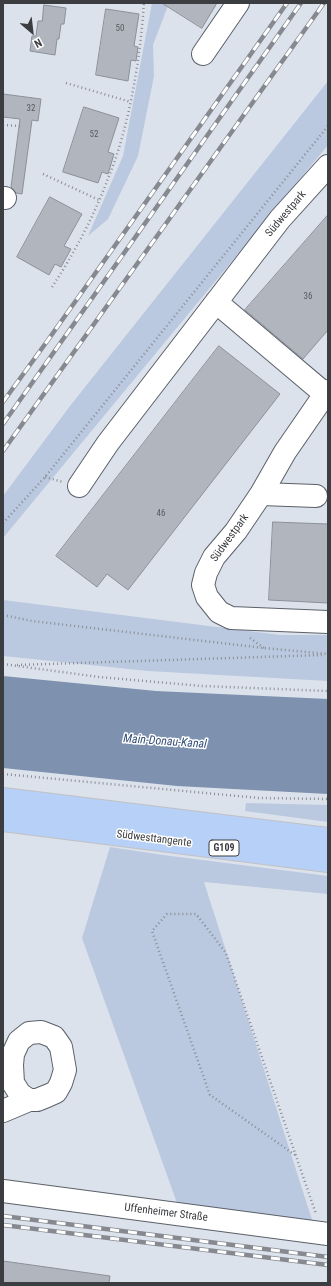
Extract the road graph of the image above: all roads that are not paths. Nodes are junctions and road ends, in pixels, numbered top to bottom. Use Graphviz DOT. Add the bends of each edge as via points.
graph roads {
  1 [pos="238,3"];
  2 [pos="203,54"];
  3 [pos="328,166"];
  4 [pos="216,302"];
  5 [pos="326,392"];
  6 [pos="79,486"];
  7 [pos="261,494"];
  8 [pos="316,496"];
  9 [pos="328,622"];
  10 [pos="3,799"];
  11 [pos="3,820"];
  12 [pos="328,839"];
  13 [pos="328,861"];
  14 [pos="28,1100"];
  15 [pos="3,1111"];
  16 [pos="3,1191"];
  17 [pos="325,1233"];
  1 -- 2 [label="street"];
  3 -- 4 [label="street, Südwestpark" via="280,219"];
  4 -- 5 [label="street, Südwestpark"];
  4 -- 6 [label="street, Südwestpark" via="108,443"];
  5 -- 7 [label="street, Südwestpark" via="285,452"];
  7 -- 8 [label="street"];
  7 -- 9 [label="street, Südwestpark" via="236,531 214,557 203,585 207,597 219,612 231,618"];
  10 -- 12 [label="highway, Südwesttangente / G109"];
  11 -- 13 [label="highway, Südwesttangente / G109"];
  14 -- 15 [label="street"];
  16 -- 17 [label="street, Uffenheimer Straße"];
}
